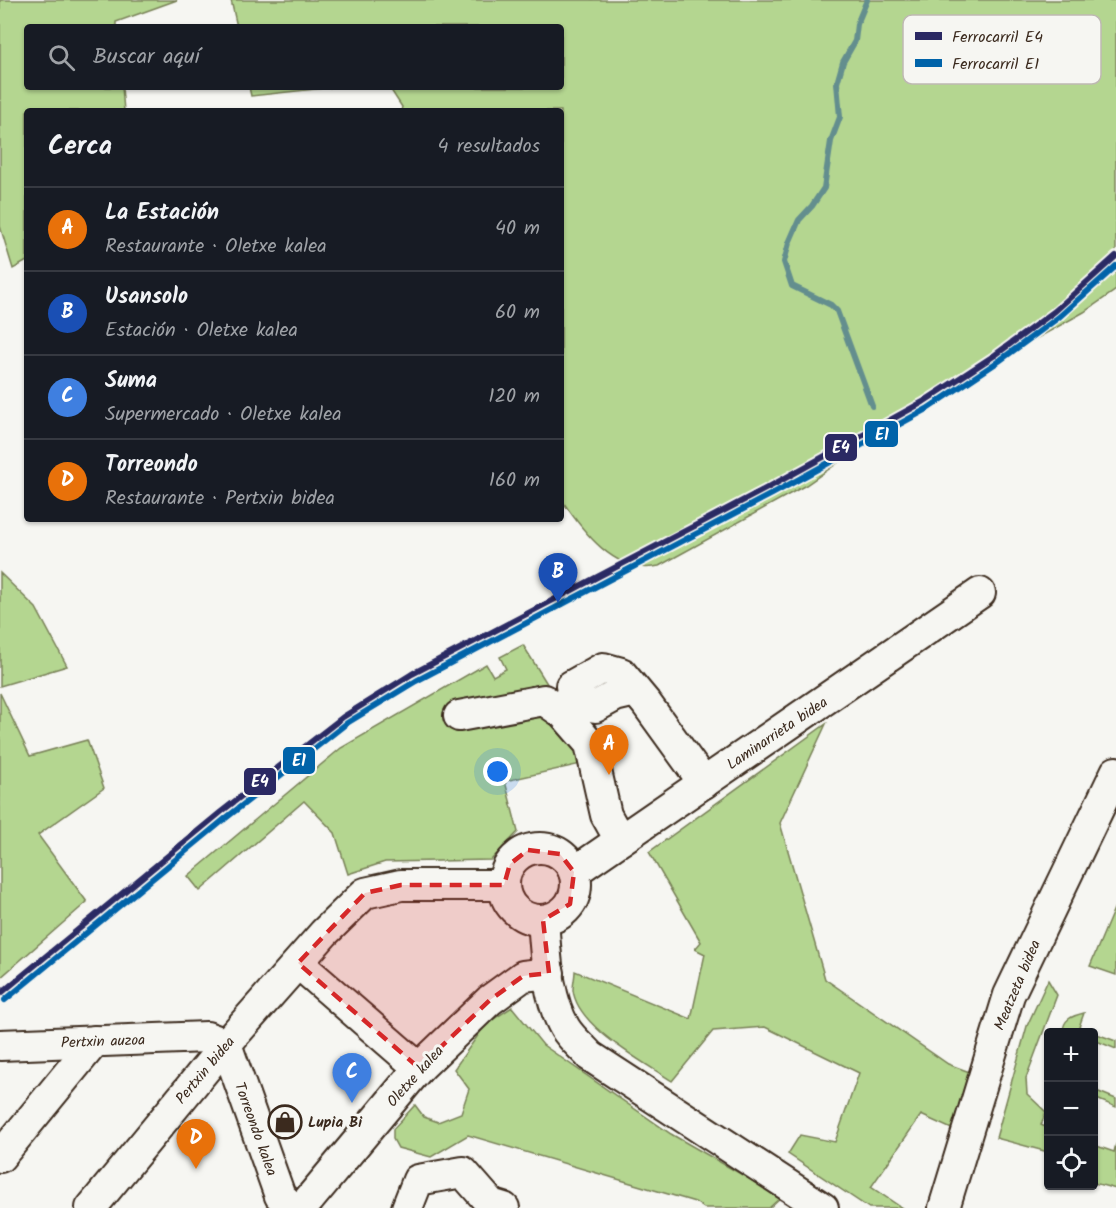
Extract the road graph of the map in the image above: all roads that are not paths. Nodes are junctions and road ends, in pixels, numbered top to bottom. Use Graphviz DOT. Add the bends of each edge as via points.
graph roads {
  1 [pos="980,593"];
  2 [pos="636,691"];
  3 [pos="459,716"];
  4 [pos="1116,772"];
  5 [pos="704,783"];
  6 [pos="620,840"];
  7 [pos="574,872"];
  8 [pos="504,885"];
  9 [pos="543,920"];
  10 [pos="298,963"];
  11 [pos="549,973"];
  12 [pos="95,1041"];
  13 [pos="216,1041"];
  14 [pos="0,1045"];
  15 [pos="419,1068"];
  16 [pos="0,1157"];
  17 [pos="91,1208"];
  18 [pos="293,1208"];
  19 [pos="302,1208"];
  20 [pos="407,1208"];
  21 [pos="504,1208"];
  22 [pos="823,1208"];
  23 [pos="944,1208"];
  1 -- 5 [label="street, Laminarrieta bidea"];
  2 -- 5 [label="street"];
  3 -- 6 [label="street" via="544,700 563,713 590,744 606,815"];
  4 -- 23 [label="street, Meatzeta bidea" via="1010,995"];
  5 -- 6 [label="street, Laminarrieta bidea"];
  6 -- 7 [label="street, Laminarrieta bidea"];
  7 -- 8 [label="street" via="569,862 550,849 528,850 510,864"];
  7 -- 9 [label="street" via="575,894 570,904 563,912"];
  8 -- 9 [label="street" via="512,906 531,919"];
  8 -- 10 [label="street, Pertxin bidea" via="401,885 365,893"];
  9 -- 11 [label="street"];
  10 -- 13 [label="street, Pertxin bidea"];
  10 -- 15 [label="street"];
  11 -- 15 [label="street, Oletxe kalea" via="523,976 490,1000"];
  11 -- 22 [label="street" via="566,1030 591,1056"];
  12 -- 13 [label="street, Pertxin auzoa"];
  12 -- 14 [label="street, Pertxin auzoa"];
  12 -- 16 [label="street"];
  13 -- 17 [label="street, Pertxin bidea"];
  13 -- 18 [label="street, Torreondo kalea" via="280,1196"];
  15 -- 19 [label="street, Oletxe kalea"];
  20 -- 21 [label="street" via="418,1180 463,1172 491,1204"];
}
